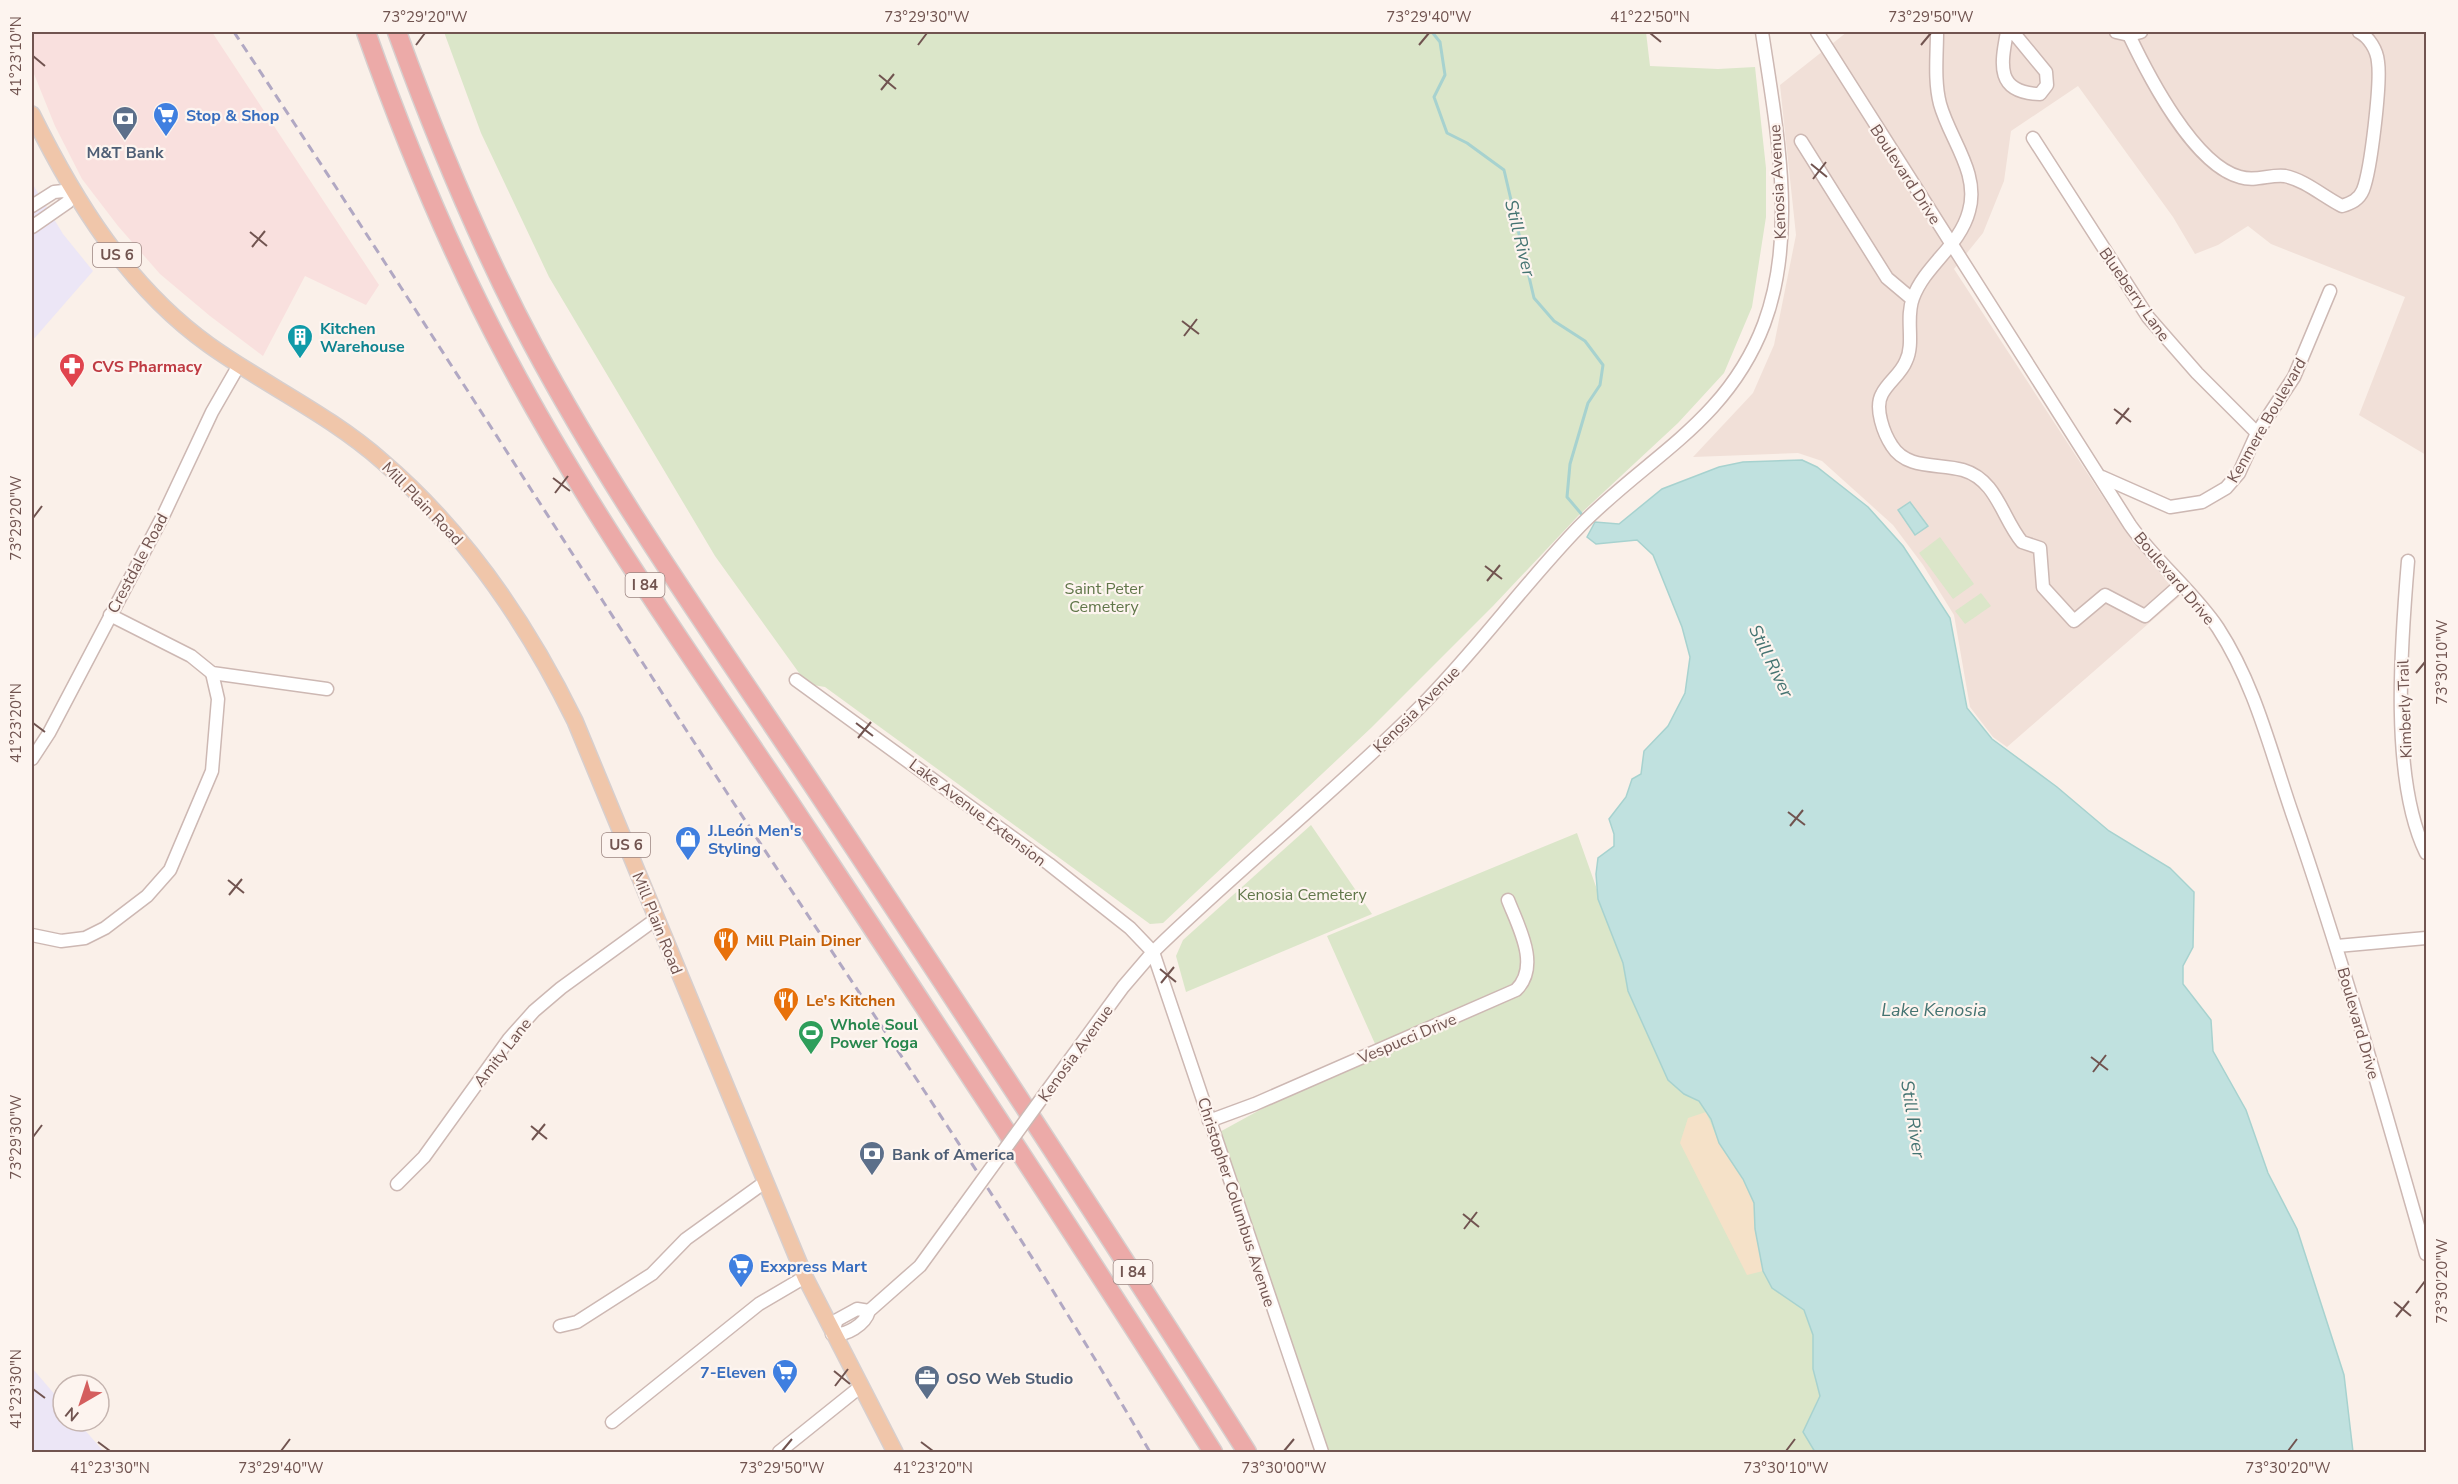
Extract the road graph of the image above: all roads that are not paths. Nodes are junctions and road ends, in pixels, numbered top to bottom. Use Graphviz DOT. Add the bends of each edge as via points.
graph roads {
  1 [pos="366,32"];
  2 [pos="398,32"];
  3 [pos="1762,32"];
  4 [pos="1817,32"];
  5 [pos="1937,32"];
  6 [pos="2007,32"];
  7 [pos="2013,32"];
  8 [pos="2359,32"];
  9 [pos="2129,33"];
  10 [pos="32,114"];
  11 [pos="2033,138"];
  12 [pos="1801,141"];
  13 [pos="73,190"];
  14 [pos="32,206"];
  15 [pos="32,227"];
  16 [pos="1952,246"];
  17 [pos="2330,291"];
  18 [pos="1912,299"];
  19 [pos="238,365"];
  20 [pos="2257,433"];
  21 [pos="2101,477"];
  22 [pos="2408,561"];
  23 [pos="2180,585"];
  24 [pos="110,615"];
  25 [pos="212,673"];
  26 [pos="796,680"];
  27 [pos="327,689"];
  28 [pos="32,759"];
  29 [pos="2427,853"];
  30 [pos="1508,900"];
  31 [pos="656,919"];
  32 [pos="32,935"];
  33 [pos="2427,938"];
  34 [pos="2337,946"];
  35 [pos="1153,952"];
  36 [pos="1209,1121"];
  37 [pos="765,1182"];
  38 [pos="397,1184"];
  39 [pos="2427,1254"];
  40 [pos="805,1277"];
  41 [pos="560,1326"];
  42 [pos="832,1335"];
  43 [pos="860,1387"];
  44 [pos="612,1422"];
  45 [pos="779,1452"];
  46 [pos="895,1452"];
  47 [pos="1213,1452"];
  48 [pos="1247,1452"];
  49 [pos="1322,1452"];
  1 -- 47 [label="highway, I 84" via="432,204 480,307 539,416 610,532 1005,1129"];
  2 -- 48 [label="highway, I 84" via="431,125 479,238 564,401 639,522 1092,1207"];
  3 -- 35 [label="street, Kenosia Avenue" via="1776,134 1781,216 1776,276 1764,324 1744,366 1716,405 1683,438 1578,529 1419,708"];
  4 -- 16 [label="street, Boulevard Drive"];
  5 -- 16 [label="street" via="1940,102 1973,192 1969,213"];
  6 -- 7 [label="street" via="2001,67 2007,81 2025,94 2040,94 2047,85 2046,72"];
  8 -- 9 [label="street" via="2374,46 2378,61 2373,133 2363,191 2355,202 2342,206 2301,182 2283,176 2260,180 2238,177 2215,163 2179,125 2146,72"];
  10 -- 13 [label="main road, US 6"];
  11 -- 20 [label="street, Blueberry Lane" via="2148,316 2206,383"];
  12 -- 18 [label="street" via="1887,278"];
  13 -- 14 [label="street" via="54,192"];
  13 -- 15 [label="street" via="68,202"];
  13 -- 19 [label="main road, US 6" via="108,244 148,292 206,343"];
  16 -- 18 [label="street"];
  16 -- 21 [label="street, Boulevard Drive"];
  17 -- 20 [label="street, Kenmere Boulevard" via="2299,367"];
  18 -- 23 [label="street" via="1907,359 1880,402 1884,431 1899,454 1919,464 1963,470 1985,484 2022,542 2040,548 2043,588 2074,621 2105,595 2145,616"];
  19 -- 24 [label="street, Crestdale Road"];
  19 -- 31 [label="main road, Mill Plain Road / US 6" via="324,418 382,460 463,544 536,646 575,721"];
  20 -- 21 [label="street, Kenmere Boulevard" via="2233,482 2191,506 2170,507"];
  21 -- 23 [label="street, Boulevard Drive" via="2145,546"];
  22 -- 29 [label="street, Kimberly Trail" via="2402,639 2404,756 2411,816"];
  23 -- 34 [label="street, Boulevard Drive" via="2218,628 2261,714"];
  24 -- 25 [label="street" via="191,656"];
  24 -- 28 [label="street, Crestdale Road"];
  25 -- 27 [label="street"];
  25 -- 32 [label="street" via="219,699 212,771 170,870 160,884 105,928 85,938 61,941"];
  26 -- 35 [label="street, Lake Avenue Extension" via="1049,864 1130,928"];
  30 -- 36 [label="street, Vespucci Drive" via="1527,958 1526,972 1516,990"];
  31 -- 37 [label="main road, Mill Plain Road / US 6"];
  31 -- 38 [label="street, Amity Lane" via="534,1011 509,1039 424,1157"];
  33 -- 34 [label="street"];
  34 -- 39 [label="street, Boulevard Drive"];
  35 -- 36 [label="street, Christopher Columbus Avenue"];
  35 -- 42 [label="street, Kenosia Avenue, bridge" via="1123,987 920,1266 869,1311 864,1321 841,1335"];
  36 -- 49 [label="street, Christopher Columbus Avenue"];
  37 -- 40 [label="main road, Mill Plain Road / US 6"];
  37 -- 41 [label="street" via="686,1239 652,1274 578,1322"];
  40 -- 42 [label="main road, Mill Plain Road / US 6"];
  40 -- 44 [label="street" via="759,1304"];
  42 -- 43 [label="main road, Mill Plain Road / US 6"];
  43 -- 45 [label="street"];
  43 -- 46 [label="main road, Mill Plain Road / US 6"];
}
